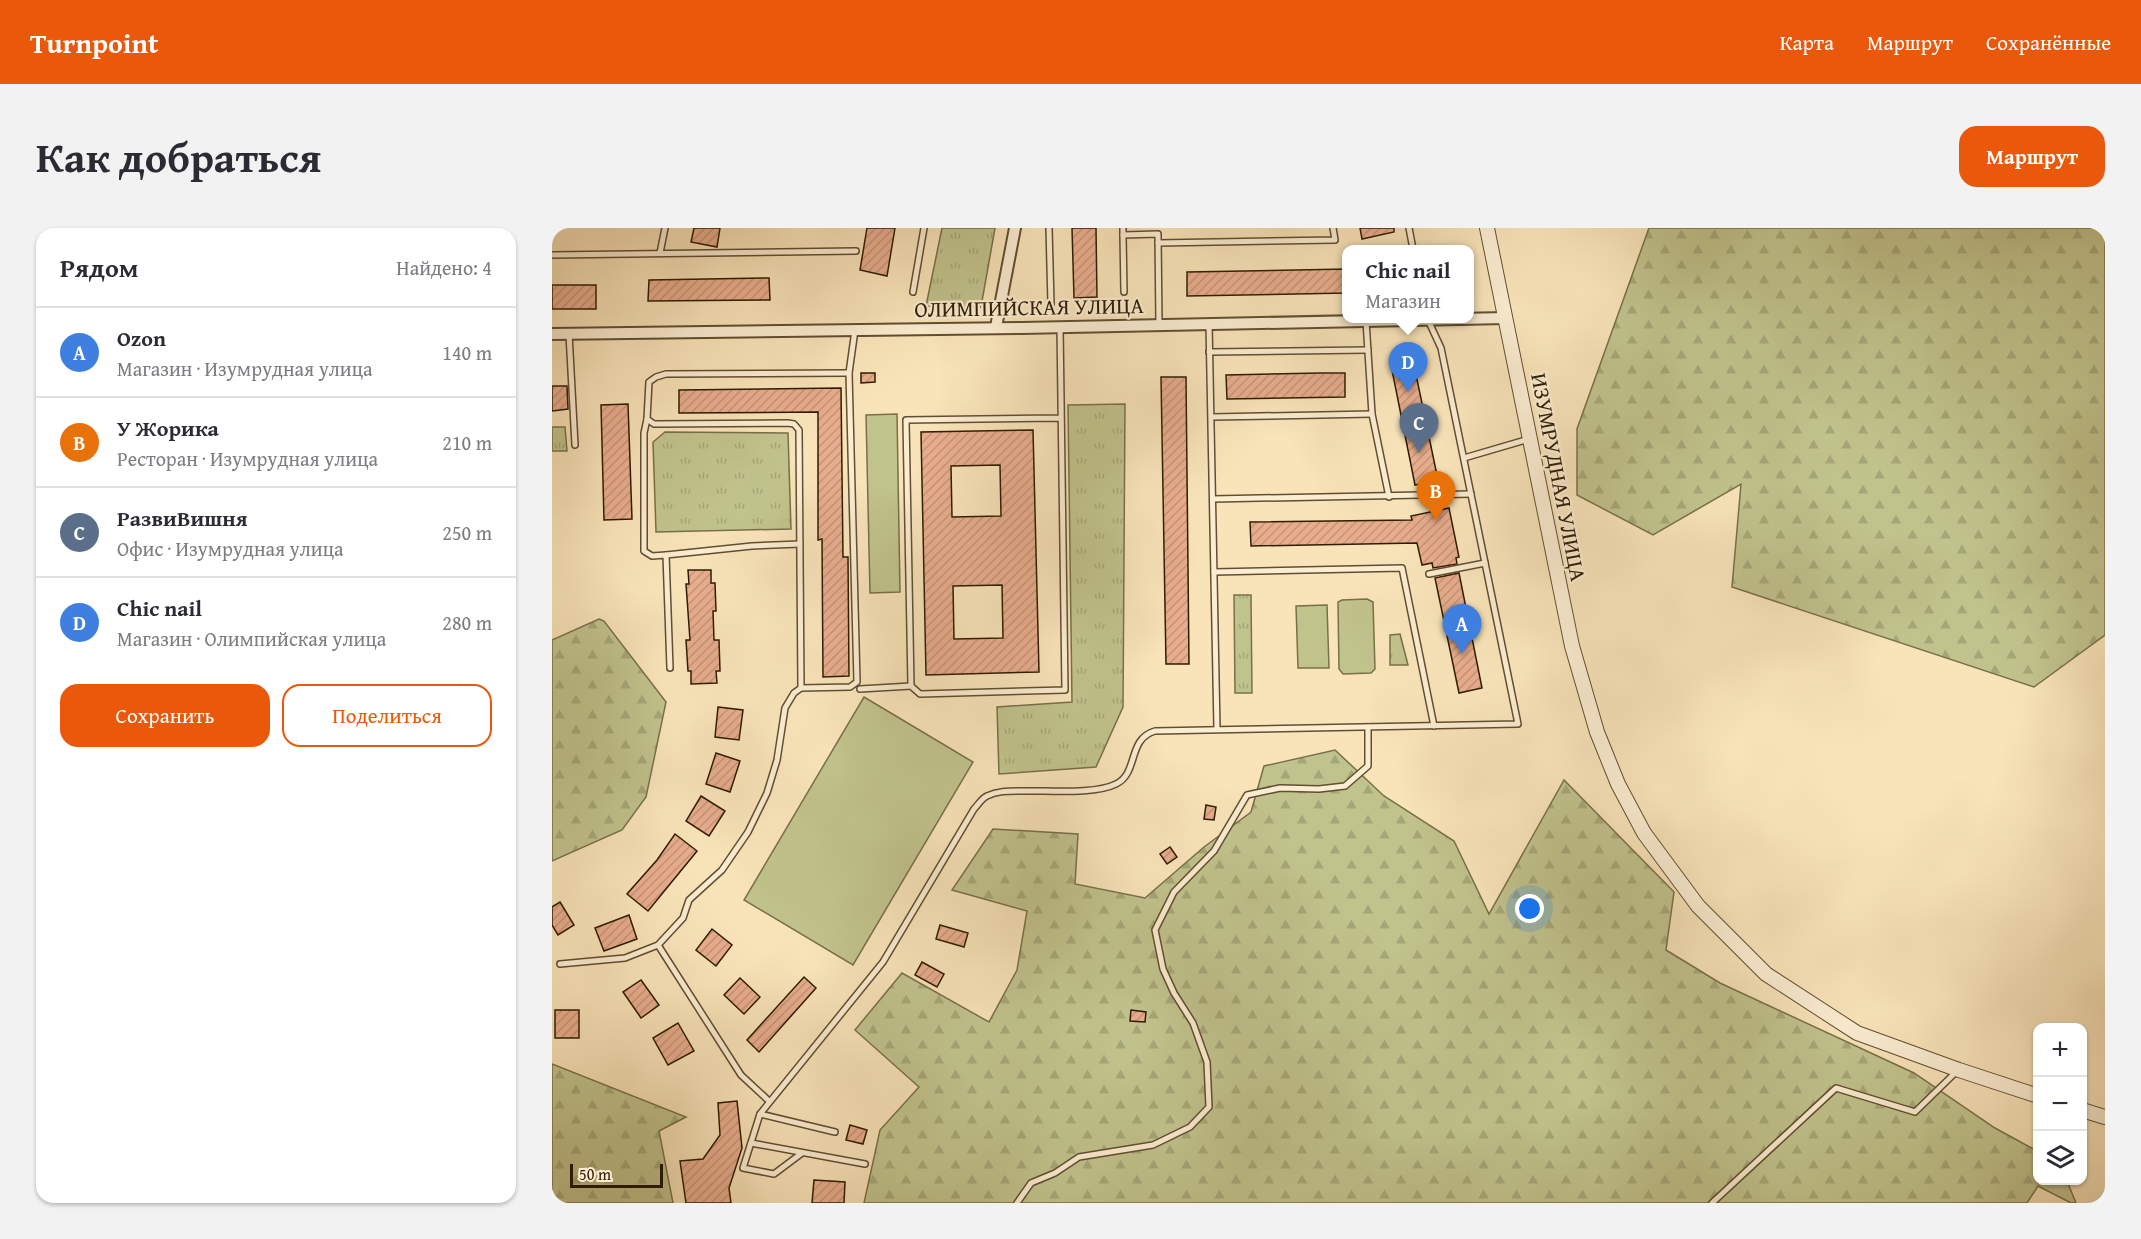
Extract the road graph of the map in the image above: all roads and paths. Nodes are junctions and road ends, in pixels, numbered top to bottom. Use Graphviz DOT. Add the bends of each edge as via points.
graph roads {
  1 [pos="665,228"];
  2 [pos="924,228"];
  3 [pos="1015,228"];
  4 [pos="1049,228"];
  5 [pos="1123,228"];
  6 [pos="1333,228"];
  7 [pos="1409,228"];
  8 [pos="1487,228"];
  9 [pos="1123,235"];
  10 [pos="1158,243"];
  11 [pos="1412,245"];
  12 [pos="856,251"];
  13 [pos="660,254"];
  14 [pos="552,255"];
  15 [pos="913,292"];
  16 [pos="1124,292"];
  17 [pos="1051,304"];
  18 [pos="1474,318"];
  19 [pos="1506,318"];
  20 [pos="1342,321"];
  21 [pos="1366,323"];
  22 [pos="1430,323"];
  23 [pos="1209,324"];
  24 [pos="1159,325"];
  25 [pos="996,327"];
  26 [pos="1060,327"];
  27 [pos="855,329"];
  28 [pos="552,334"];
  29 [pos="569,334"];
  30 [pos="1368,350"];
  31 [pos="1209,352"];
  32 [pos="849,373"];
  33 [pos="1372,414"];
  34 [pos="1212,417"];
  35 [pos="647,418"];
  36 [pos="1061,418"];
  37 [pos="1531,438"];
  38 [pos="575,445"];
  39 [pos="1464,458"];
  40 [pos="1471,494"];
  41 [pos="1389,497"];
  42 [pos="1213,499"];
  43 [pos="800,544"];
  44 [pos="666,555"];
  45 [pos="1485,564"];
  46 [pos="1214,572"];
  47 [pos="1429,574"];
  48 [pos="670,668"];
  49 [pos="911,686"];
  50 [pos="801,688"];
  51 [pos="860,689"];
  52 [pos="1434,726"];
  53 [pos="1368,727"];
  54 [pos="1217,729"];
  55 [pos="658,945"];
  56 [pos="560,964"];
  57 [pos="1959,1070"];
  58 [pos="2033,1095"];
  59 [pos="769,1101"];
  60 [pos="2087,1112"];
  61 [pos="759,1114"];
  62 [pos="2105,1117"];
  63 [pos="835,1132"];
  64 [pos="751,1143"];
  65 [pos="802,1153"];
  66 [pos="865,1164"];
  67 [pos="1017,1203"];
  68 [pos="1712,1203"];
  1 -- 13 [label="lane"];
  2 -- 15 [label="lane"];
  3 -- 25 [label="street"];
  4 -- 17 [label="lane"];
  5 -- 9 [label="lane"];
  6 -- 10 [label="lane" via="1335,240"];
  7 -- 11 [label="lane"];
  8 -- 19 [label="street, ИЗУМРУДНАЯ УЛИЦА"];
  9 -- 10 [label="lane" via="1158,234"];
  9 -- 16 [label="lane"];
  10 -- 24 [label="lane"];
  12 -- 13 [label="lane"];
  13 -- 14 [label="lane"];
  18 -- 19 [label="street, ОЛИМПИЙСКАЯ УЛИЦА"];
  19 -- 37 [label="street, ИЗУМРУДНАЯ УЛИЦА"];
  20 -- 23 [label="street, ОЛИМПИЙСКАЯ УЛИЦА"];
  21 -- 30 [label="lane"];
  22 -- 39 [label="lane" via="1441,348"];
  23 -- 24 [label="street, ОЛИМПИЙСКАЯ УЛИЦА"];
  23 -- 31 [label="lane"];
  24 -- 26 [label="street, ОЛИМПИЙСКАЯ УЛИЦА"];
  25 -- 26 [label="street, ОЛИМПИЙСКАЯ УЛИЦА"];
  25 -- 27 [label="street, ОЛИМПИЙСКАЯ УЛИЦА"];
  26 -- 36 [label="lane"];
  27 -- 29 [label="street, ОЛИМПИЙСКАЯ УЛИЦА"];
  27 -- 32 [label="lane"];
  28 -- 29 [label="street, ОЛИМПИЙСКАЯ УЛИЦА"];
  29 -- 38 [label="lane"];
  30 -- 31 [label="lane"];
  30 -- 33 [label="lane"];
  31 -- 34 [label="lane"];
  32 -- 35 [label="lane" via="662,375 649,382"];
  32 -- 50 [label="lane" via="858,679 850,687"];
  33 -- 34 [label="lane"];
  33 -- 41 [label="lane"];
  34 -- 42 [label="lane"];
  35 -- 43 [label="lane" via="654,424 796,426"];
  35 -- 44 [label="lane" via="645,551 652,556"];
  36 -- 49 [label="lane" via="906,420"];
  36 -- 49 [label="lane" via="1065,690 920,694"];
  37 -- 39 [label="lane"];
  37 -- 57 [label="street, ИЗУМРУДНАЯ УЛИЦА" via="1572,646 1597,732 1644,833 1698,906 1766,974 1857,1033"];
  39 -- 40 [label="lane"];
  40 -- 41 [label="lane"];
  40 -- 45 [label="lane"];
  41 -- 42 [label="lane"];
  42 -- 46 [label="lane"];
  43 -- 44 [label="lane"];
  43 -- 50 [label="lane"];
  44 -- 48 [label="lane"];
  45 -- 47 [label="lane"];
  45 -- 52 [label="lane" via="1518,724"];
  46 -- 52 [label="lane" via="1402,568"];
  46 -- 54 [label="lane"];
  49 -- 51 [label="lane"];
  50 -- 55 [label="lane" via="784,708 774,771 748,832 722,870 689,900 683,918"];
  52 -- 53 [label="lane"];
  53 -- 54 [label="lane"];
  53 -- 67 [label="lane" via="1368,766 1345,786 1280,788 1247,795 1214,850 1174,892 1155,930 1163,969 1193,1023 1207,1062 1209,1107 1190,1127 1153,1145 1079,1157 1031,1183"];
  54 -- 59 [label="lane" via="1148,733 1139,740 1126,775 1103,789 1002,791 985,796 883,962"];
  55 -- 56 [label="lane" via="625,957"];
  55 -- 59 [label="lane" via="741,1075"];
  57 -- 58 [label="street, ИЗУМРУДНАЯ УЛИЦА"];
  57 -- 68 [label="lane" via="1915,1112 1836,1088"];
  59 -- 61 [label="lane"];
  60 -- 62 [label="street"];
  61 -- 63 [label="lane"];
  61 -- 64 [label="lane"];
  64 -- 65 [label="lane"];
  64 -- 65 [label="lane" via="744,1168 774,1174"];
  65 -- 66 [label="lane"];
}
